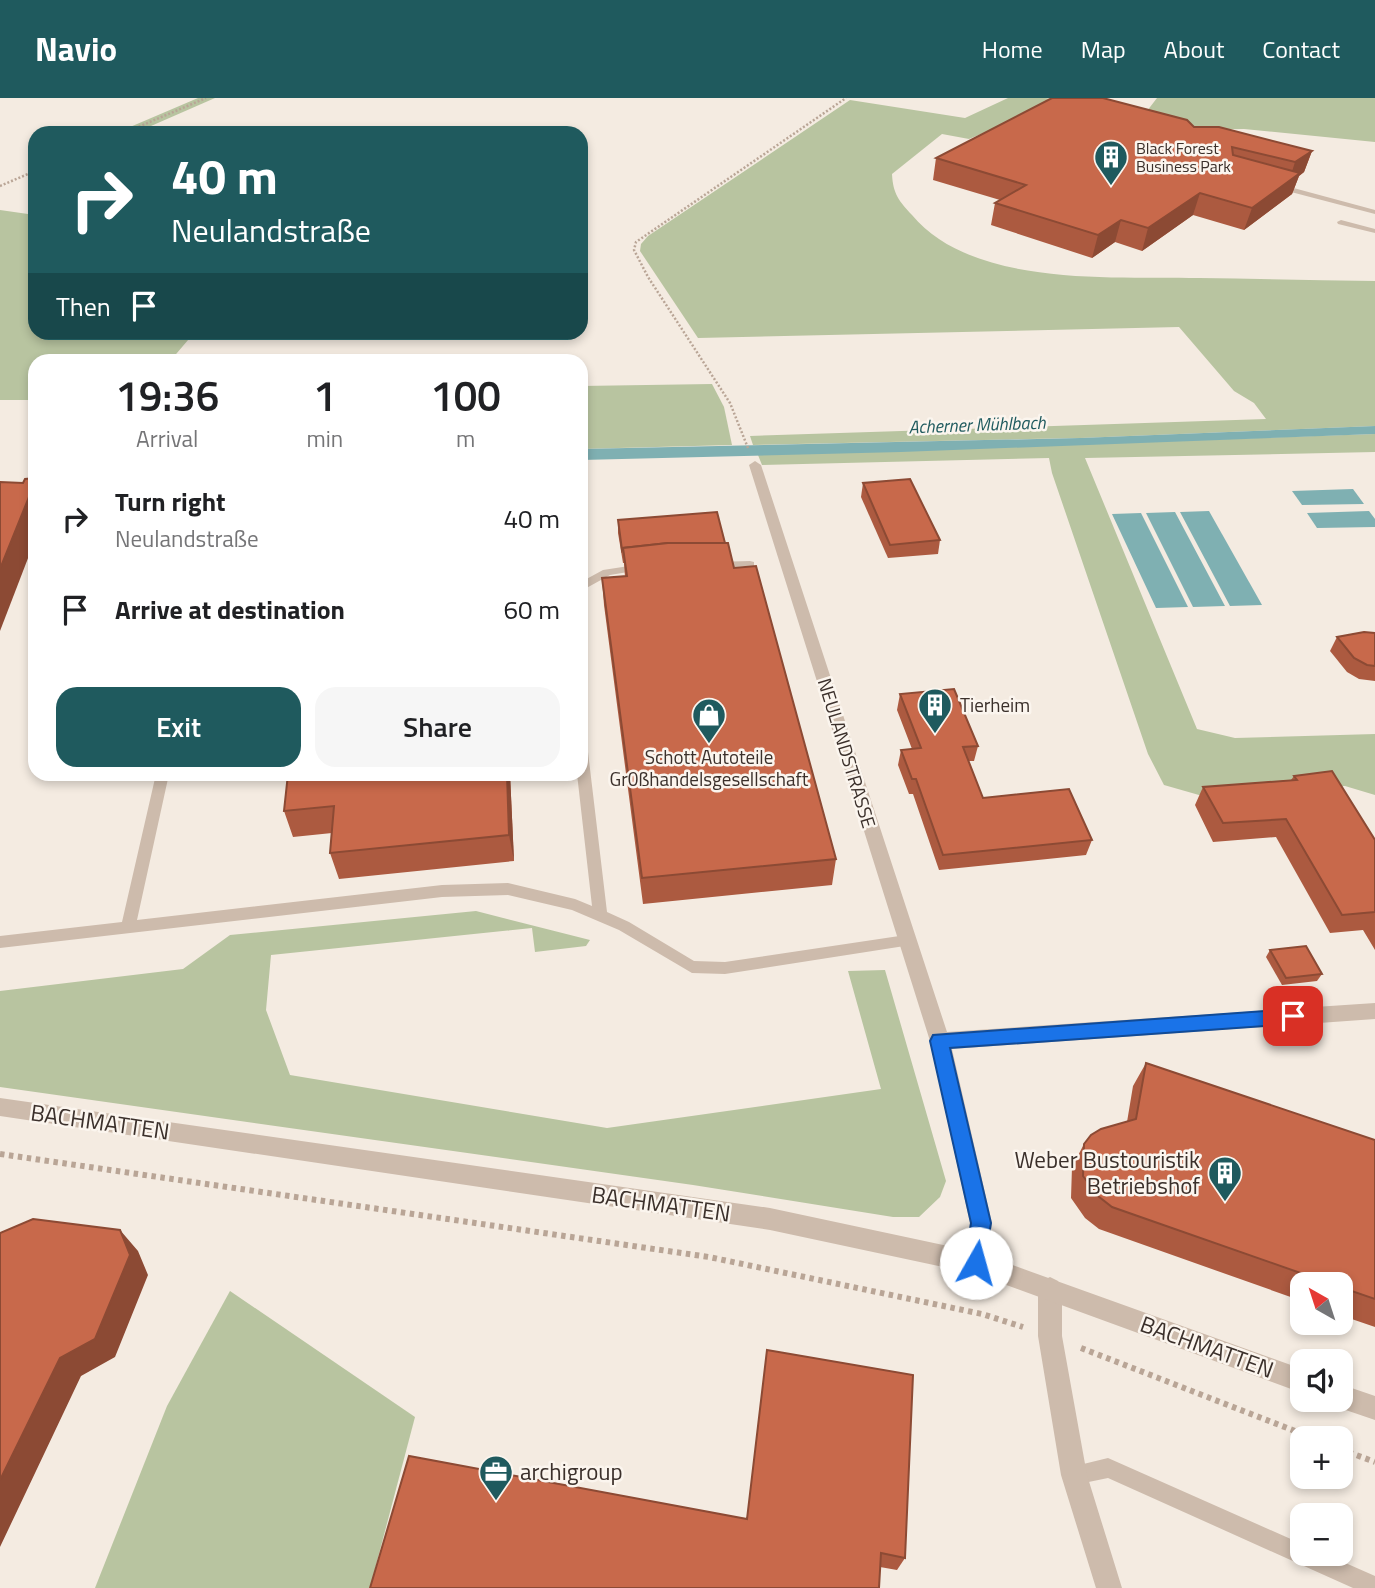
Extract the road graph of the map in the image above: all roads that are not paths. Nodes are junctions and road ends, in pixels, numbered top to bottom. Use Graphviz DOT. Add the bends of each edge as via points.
graph roads {
  1 [pos="1270,183"];
  2 [pos="1375,212"];
  3 [pos="1341,222"];
  4 [pos="1375,232"];
  5 [pos="755,465"];
  6 [pos="750,564"];
  7 [pos="653,565"];
  8 [pos="695,565"];
  9 [pos="588,583"];
  10 [pos="160,781"];
  11 [pos="584,781"];
  12 [pos="600,915"];
  13 [pos="128,927"];
  14 [pos="906,941"];
  15 [pos="0,942"];
  16 [pos="1375,1010"];
  17 [pos="940,1041"];
  18 [pos="0,1107"];
  19 [pos="976,1263"];
  20 [pos="1050,1289"];
  21 [pos="1290,1377"];
  22 [pos="1353,1400"];
  23 [pos="1375,1408"];
  24 [pos="1074,1475"];
  25 [pos="1343,1580"];
  26 [pos="1375,1587"];
  27 [pos="1110,1588"];
  1 -- 2 [label="lane"];
  3 -- 4 [label="lane"];
  5 -- 14 [label="street, NEULANDSTRASSE"];
  6 -- 8 [label="lane"];
  7 -- 9 [label="lane" via="607,572"];
  10 -- 13 [label="lane"];
  11 -- 12 [label="lane"];
  12 -- 13 [label="lane" via="508,889 442,891"];
  12 -- 14 [label="lane" via="692,967 724,968"];
  13 -- 15 [label="lane"];
  14 -- 17 [label="street, NEULANDSTRASSE"];
  16 -- 17 [label="street"];
  17 -- 19 [label="street, NEULANDSTRASSE" via="981,1223"];
  18 -- 19 [label="street, BACHMATTEN" via="770,1219"];
  19 -- 20 [label="street, BACHMATTEN"];
  20 -- 21 [label="street, BACHMATTEN"];
  20 -- 24 [label="street" via="1049,1336"];
  22 -- 23 [label="street"];
  24 -- 25 [label="lane" via="1108,1468"];
  24 -- 27 [label="street"];
  25 -- 26 [label="lane"];
}
